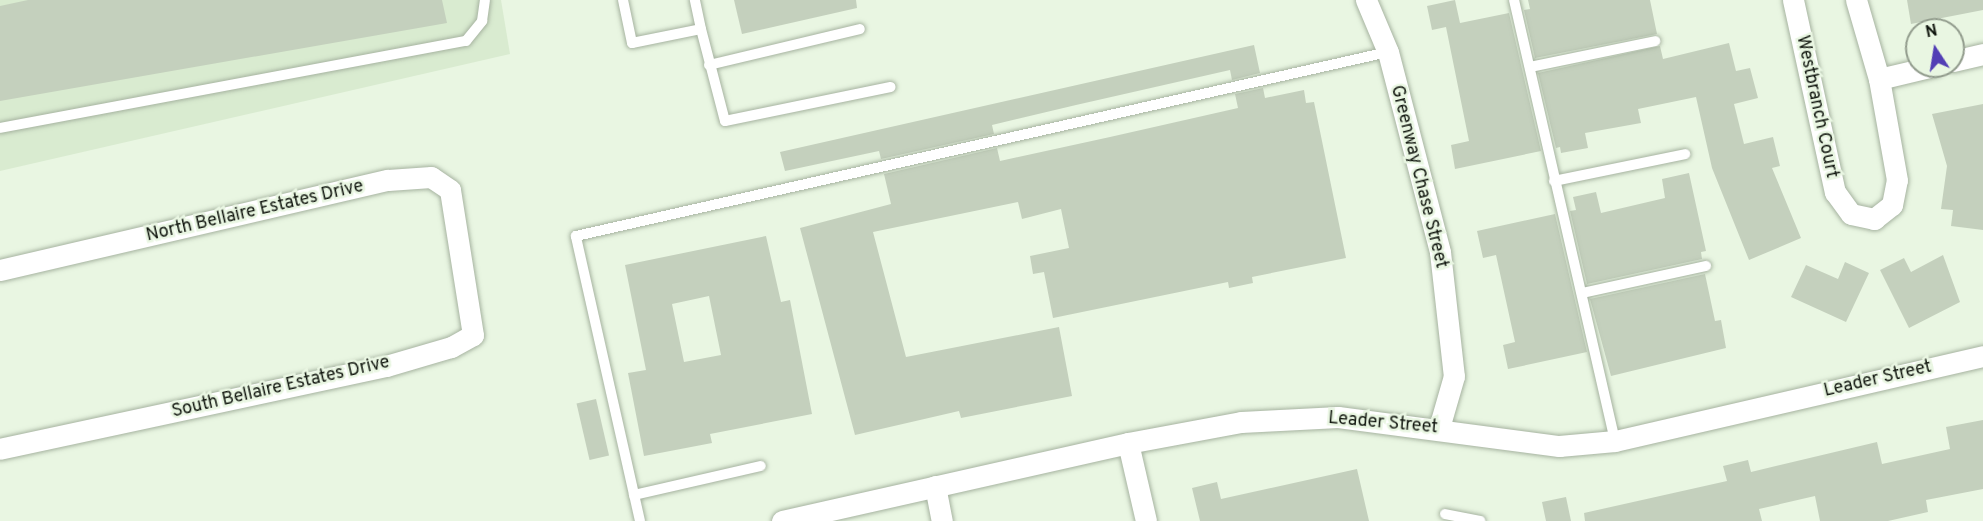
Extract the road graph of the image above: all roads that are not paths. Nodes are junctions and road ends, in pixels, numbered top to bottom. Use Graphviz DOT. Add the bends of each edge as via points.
graph roads {
  1 [pos="485,0"];
  2 [pos="623,0"];
  3 [pos="695,0"];
  4 [pos="1366,0"];
  5 [pos="1514,0"];
  6 [pos="1793,0"];
  7 [pos="1856,0"];
  8 [pos="701,28"];
  9 [pos="860,29"];
  10 [pos="1655,41"];
  11 [pos="1388,52"];
  12 [pos="1983,54"];
  13 [pos="1965,59"];
  14 [pos="709,65"];
  15 [pos="1530,67"];
  16 [pos="1905,73"];
  17 [pos="1879,79"];
  18 [pos="891,87"];
  19 [pos="0,128"];
  20 [pos="1685,154"];
  21 [pos="1554,181"];
  22 [pos="459,247"];
  23 [pos="1706,266"];
  24 [pos="0,270"];
  25 [pos="1582,293"];
  26 [pos="1983,356"];
  27 [pos="1439,428"];
  28 [pos="1615,441"];
  29 [pos="1128,442"];
  30 [pos="0,449"];
  31 [pos="761,466"];
  32 [pos="935,486"];
  33 [pos="634,495"];
  34 [pos="1445,514"];
  35 [pos="640,521"];
  36 [pos="782,521"];
  37 [pos="942,521"];
  38 [pos="1146,521"];
  39 [pos="1480,521"];
  1 -- 19 [label="lane" via="482,21 466,41"];
  2 -- 8 [label="lane" via="632,43"];
  3 -- 8 [label="lane"];
  4 -- 11 [label="street, Greenway Chase Street"];
  5 -- 15 [label="lane"];
  6 -- 17 [label="street, Westbranch Court" via="1835,192 1851,214 1874,219 1892,205 1897,180"];
  7 -- 17 [label="street, Westbranch Court"];
  8 -- 14 [label="lane"];
  9 -- 14 [label="lane"];
  10 -- 15 [label="lane"];
  11 -- 27 [label="street, Greenway Chase Street" via="1440,252 1454,376"];
  11 -- 33 [label="lane" via="576,236"];
  12 -- 13 [label="street"];
  14 -- 18 [label="lane" via="720,114 731,123"];
  15 -- 21 [label="lane"];
  16 -- 17 [label="street"];
  20 -- 21 [label="lane"];
  21 -- 25 [label="lane"];
  22 -- 24 [label="street, North Bellaire Estates Drive" via="450,190 431,177 388,180"];
  22 -- 30 [label="street, South Bellaire Estates Drive" via="472,335 451,347 364,371"];
  23 -- 25 [label="lane"];
  25 -- 28 [label="lane"];
  26 -- 28 [label="street, Leader Street"];
  27 -- 28 [label="street, Leader Street" via="1559,446"];
  27 -- 29 [label="street, Leader Street" via="1338,417 1240,422"];
  29 -- 32 [label="street, Leader Street"];
  29 -- 38 [label="street"];
  31 -- 33 [label="lane"];
  32 -- 36 [label="street, Leader Street"];
  32 -- 37 [label="street"];
  33 -- 35 [label="lane"];
  34 -- 39 [label="lane"];
}
